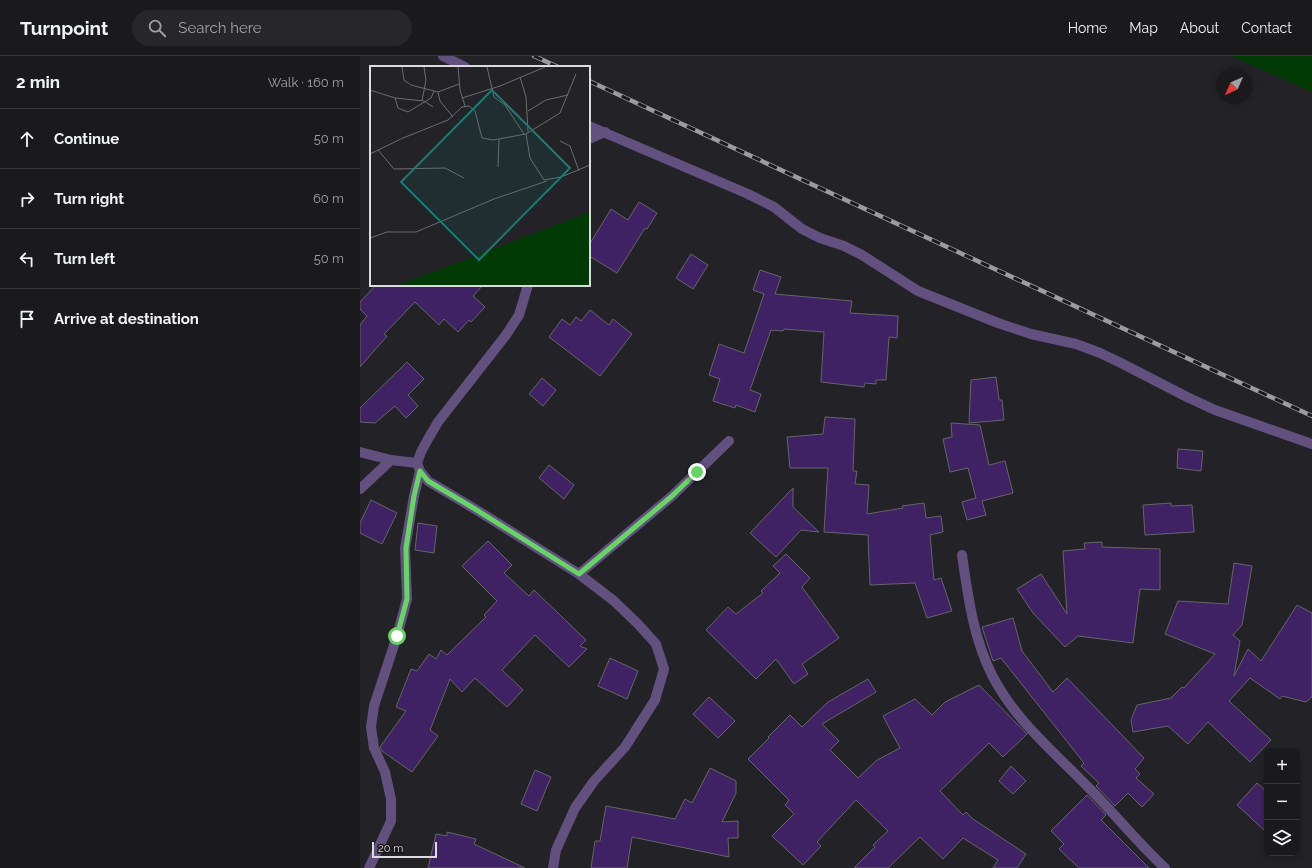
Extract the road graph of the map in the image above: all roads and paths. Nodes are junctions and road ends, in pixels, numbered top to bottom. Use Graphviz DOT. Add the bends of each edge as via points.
graph roads {
  1 [pos="444,56"];
  2 [pos="463,66"];
  3 [pos="590,126"];
  4 [pos="605,132"];
  5 [pos="590,139"];
  6 [pos="528,286"];
  7 [pos="729,441"];
  8 [pos="1312,444"];
  9 [pos="360,452"];
  10 [pos="391,460"];
  11 [pos="418,467"];
  12 [pos="360,489"];
  13 [pos="962,555"];
  14 [pos="579,574"];
  15 [pos="369,868"];
  16 [pos="554,868"];
  17 [pos="1165,868"];
  1 -- 2 [label="street"];
  3 -- 4 [label="street"];
  4 -- 5 [label="street"];
  4 -- 8 [label="street" via="748,194 774,208 802,229 862,255 918,291 998,323 1100,353 1215,410"];
  6 -- 11 [label="street" via="519,315 438,422 424,445"];
  7 -- 14 [label="street" via="672,496"];
  9 -- 10 [label="street"];
  10 -- 11 [label="street"];
  10 -- 12 [label="street"];
  11 -- 14 [label="street" via="428,481"];
  11 -- 15 [label="street" via="406,548 407,599 370,727 374,748 385,772 392,799 391,821"];
  13 -- 17 [label="street" via="969,605 980,647 992,676 1012,707 1030,729"];
  14 -- 16 [label="street" via="614,600 638,624 656,644 664,668 655,700 625,747 594,781 575,808 556,850"];
}
